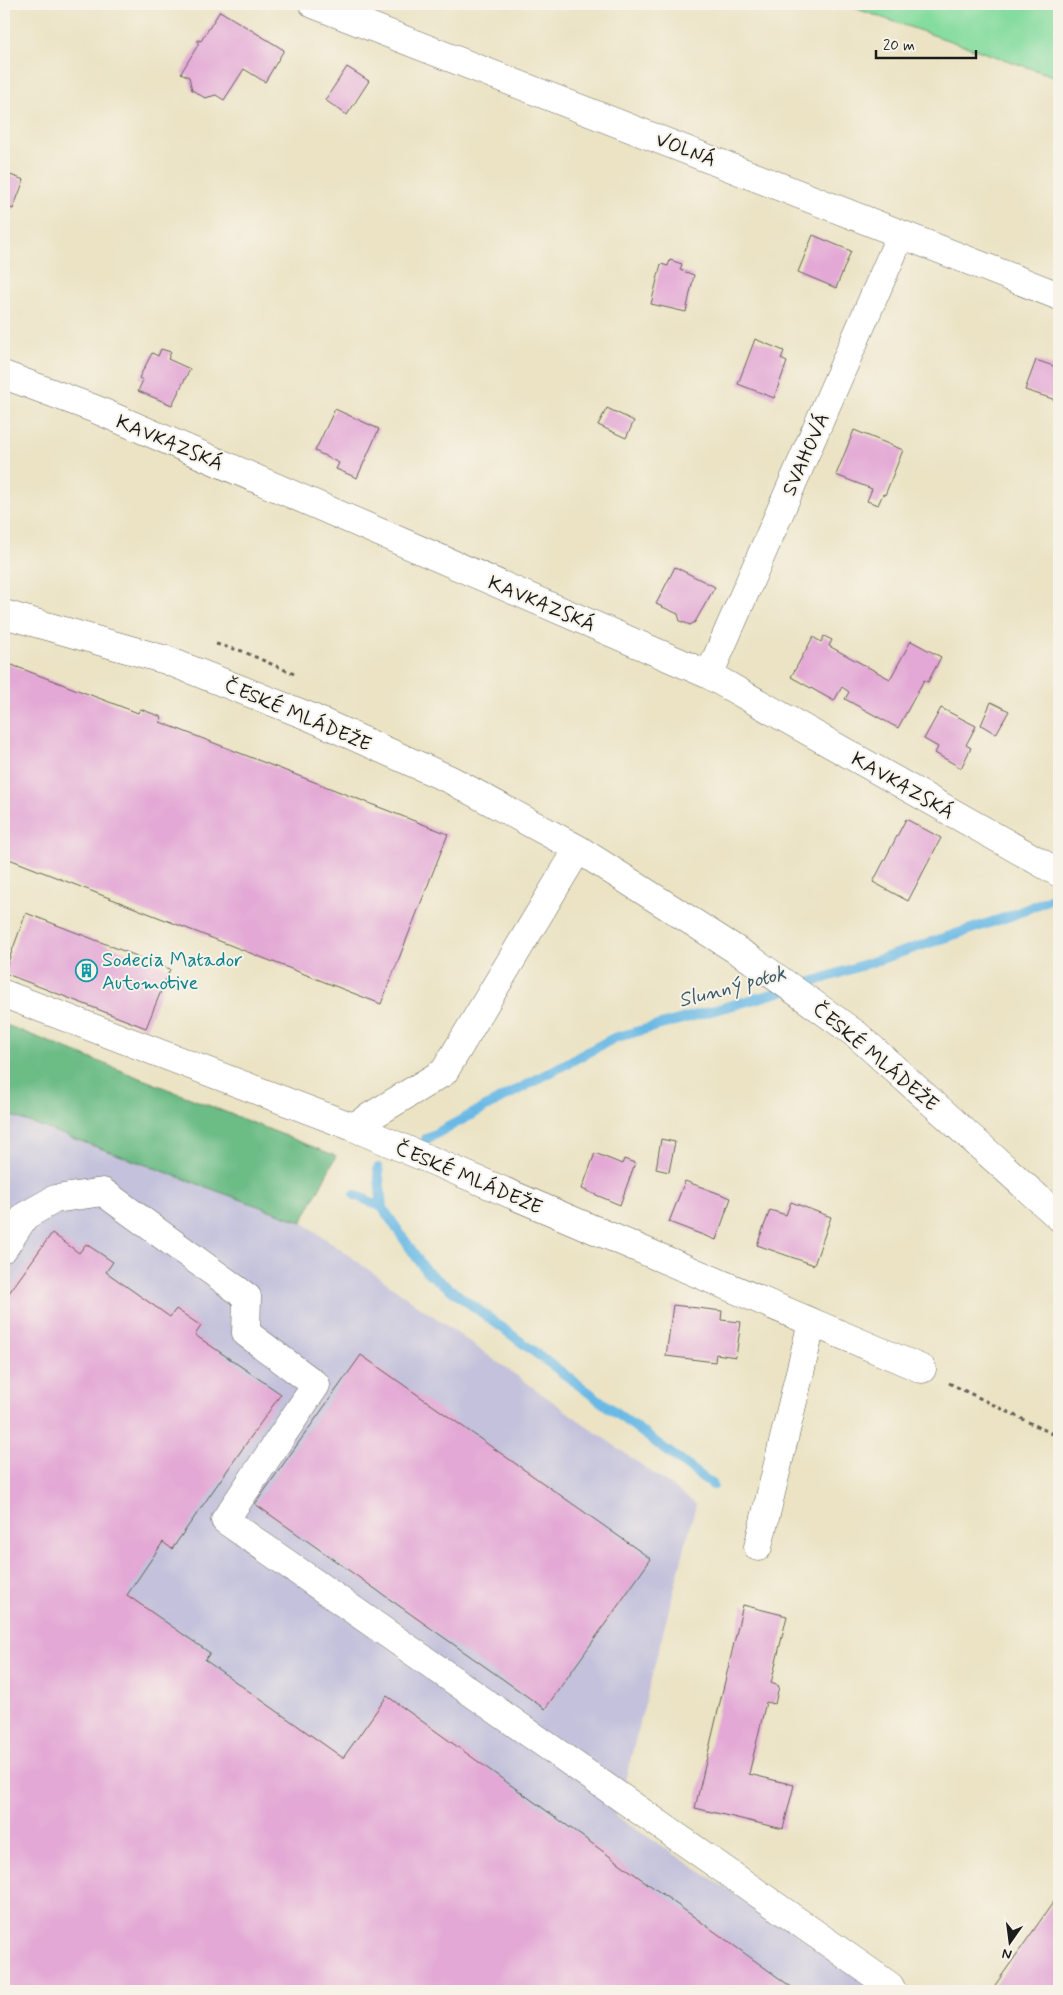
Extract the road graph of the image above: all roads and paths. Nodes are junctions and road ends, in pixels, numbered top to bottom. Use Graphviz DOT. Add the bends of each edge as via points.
graph roads {
  1 [pos="313,4"];
  2 [pos="901,234"];
  3 [pos="1059,296"];
  4 [pos="4,375"];
  5 [pos="4,614"];
  6 [pos="709,675"];
  7 [pos="578,849"];
  8 [pos="1059,874"];
  9 [pos="4,994"];
  10 [pos="353,1128"];
  11 [pos="1059,1217"];
  12 [pos="4,1248"];
  13 [pos="812,1322"];
  14 [pos="922,1369"];
  15 [pos="1059,1437"];
  16 [pos="758,1547"];
  17 [pos="892,1991"];
  1 -- 2 [label="street, VOLNÁ"];
  2 -- 3 [label="street, VOLNÁ"];
  2 -- 6 [label="street, SVAHOVÁ"];
  4 -- 6 [label="street, KAVKAZSKÁ" via="95,409"];
  5 -- 7 [label="street, ČESKÉ MLÁDEŽE" via="166,660 308,716 451,780"];
  6 -- 8 [label="street, KAVKAZSKÁ"];
  7 -- 10 [label="street" via="444,1072"];
  7 -- 11 [label="street, ČESKÉ MLÁDEŽE" via="752,960 857,1035"];
  9 -- 10 [label="street, ČESKÉ MLÁDEŽE"];
  10 -- 13 [label="street, ČESKÉ MLÁDEŽE"];
  12 -- 17 [label="street" via="25,1216 55,1199 103,1192 248,1297 246,1333 316,1385 225,1520 890,1986"];
  13 -- 14 [label="street, ČESKÉ MLÁDEŽE"];
  13 -- 16 [label="street"];
  14 -- 15 [label="path"];
}
